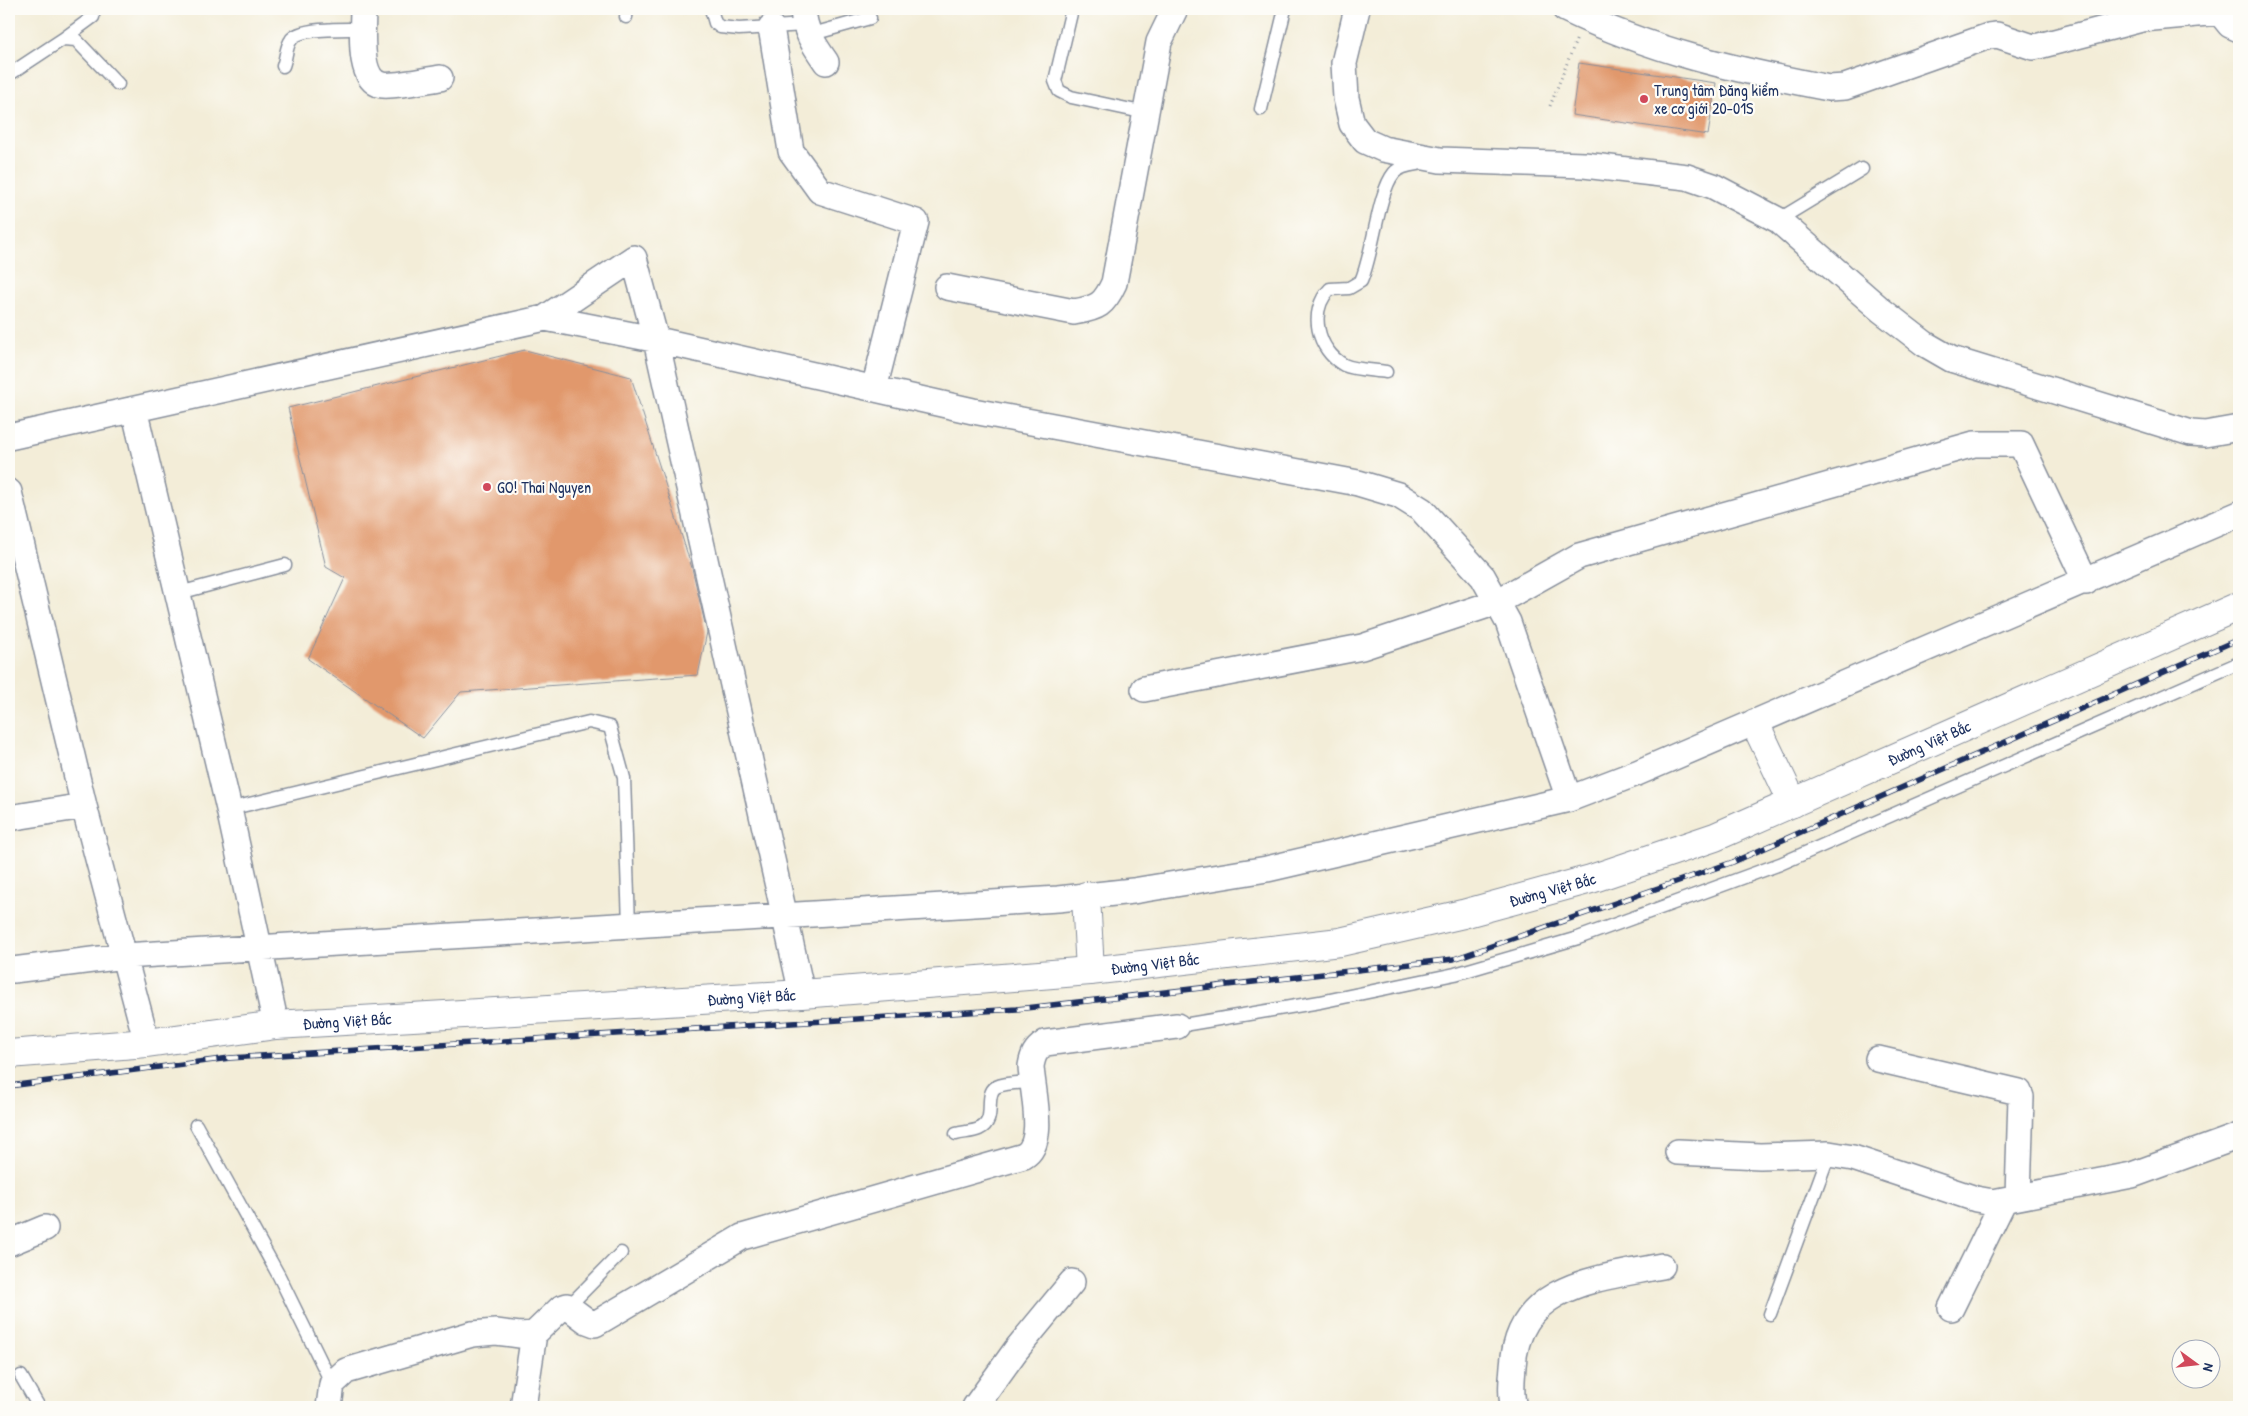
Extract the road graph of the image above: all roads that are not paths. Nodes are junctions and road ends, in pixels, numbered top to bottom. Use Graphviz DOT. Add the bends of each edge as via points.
graph roads {
  1 [pos="711,9"];
  2 [pos="1072,9"];
  3 [pos="1175,9"];
  4 [pos="1285,9"];
  5 [pos="1357,9"];
  6 [pos="2218,10"];
  7 [pos="1575,14"];
  8 [pos="93,17"];
  9 [pos="870,18"];
  10 [pos="363,19"];
  11 [pos="806,23"];
  12 [pos="771,27"];
  13 [pos="2239,29"];
  14 [pos="63,39"];
  15 [pos="826,62"];
  16 [pos="284,66"];
  17 [pos="10,72"];
  18 [pos="440,78"];
  19 [pos="118,84"];
  20 [pos="1261,109"];
  21 [pos="1146,113"];
  22 [pos="1440,160"];
  23 [pos="1862,169"];
  24 [pos="1778,220"];
  25 [pos="947,287"];
  26 [pos="545,318"];
  27 [pos="656,340"];
  28 [pos="1386,372"];
  29 [pos="874,389"];
  30 [pos="134,409"];
  31 [pos="2239,428"];
  32 [pos="9,437"];
  33 [pos="9,492"];
  34 [pos="2239,514"];
  35 [pos="285,565"];
  36 [pos="2086,582"];
  37 [pos="179,593"];
  38 [pos="1496,602"];
  39 [pos="2239,606"];
  40 [pos="2239,662"];
  41 [pos="1144,689"];
  42 [pos="1755,723"];
  43 [pos="1569,799"];
  44 [pos="1793,803"];
  45 [pos="84,806"];
  46 [pos="229,808"];
  47 [pos="9,818"];
  48 [pos="1086,896"];
  49 [pos="784,917"];
  50 [pos="629,925"];
  51 [pos="260,949"];
  52 [pos="124,956"];
  53 [pos="13,970"];
  54 [pos="1090,971"];
  55 [pos="802,994"];
  56 [pos="276,1025"];
  57 [pos="1177,1026"];
  58 [pos="147,1043"];
  59 [pos="9,1054"];
  60 [pos="1878,1059"];
  61 [pos="1032,1082"];
  62 [pos="196,1125"];
  63 [pos="956,1134"];
  64 [pos="2239,1136"];
  65 [pos="1678,1152"];
  66 [pos="1829,1154"];
  67 [pos="2011,1198"];
  68 [pos="45,1228"];
  69 [pos="9,1243"];
  70 [pos="621,1253"];
  71 [pos="1662,1266"];
  72 [pos="1072,1282"];
  73 [pos="569,1306"];
  74 [pos="1951,1308"];
  75 [pos="1770,1314"];
  76 [pos="534,1334"];
  77 [pos="21,1376"];
  78 [pos="331,1396"];
  79 [pos="39,1407"];
  80 [pos="523,1407"];
  81 [pos="975,1407"];
  82 [pos="1514,1407"];
  1 -- 12 [label="lane" via="715,23 720,27 738,30"];
  2 -- 21 [label="lane" via="1054,81 1059,91 1071,97"];
  3 -- 21 [label="street" via="1159,42"];
  4 -- 20 [label="lane"];
  5 -- 22 [label="street" via="1344,63 1346,98 1352,124 1365,141 1383,149"];
  6 -- 7 [label="street" via="2142,19 2033,47 1997,35 1989,36 1886,74 1845,87 1830,88 1725,67 1652,46"];
  6 -- 13 [label="street" via="2230,25"];
  8 -- 14 [label="lane"];
  9 -- 11 [label="lane"];
  10 -- 16 [label="lane" via="297,35 291,40"];
  10 -- 18 [label="street" via="364,70 372,80 382,86"];
  11 -- 12 [label="lane"];
  11 -- 15 [label="street"];
  12 -- 29 [label="street" via="791,151 820,191 916,222"];
  14 -- 17 [label="lane"];
  14 -- 19 [label="lane" via="80,42"];
  21 -- 25 [label="street" via="1114,283 1107,299 1094,309 1074,312"];
  22 -- 24 [label="street" via="1584,165 1687,177 1714,186"];
  22 -- 28 [label="lane" via="1403,167 1394,172 1384,196 1362,281 1349,288 1330,289 1322,299 1318,317 1321,343 1345,365"];
  23 -- 24 [label="lane"];
  24 -- 31 [label="street" via="1888,316 1951,360 2191,433"];
  26 -- 27 [label="street"];
  26 -- 27 [label="street" via="634,258"];
  26 -- 30 [label="street"];
  27 -- 29 [label="street"];
  27 -- 49 [label="street"];
  29 -- 38 [label="street" via="973,411 1358,483 1398,495 1422,510 1483,577"];
  30 -- 32 [label="street"];
  30 -- 37 [label="street"];
  33 -- 45 [label="street"];
  34 -- 36 [label="street"];
  35 -- 37 [label="lane"];
  36 -- 38 [label="street" via="2020,444 1974,444 1579,556"];
  36 -- 42 [label="street"];
  37 -- 46 [label="street"];
  38 -- 41 [label="street" via="1362,646"];
  38 -- 43 [label="street" via="1508,622"];
  39 -- 44 [label="main road, Đường Việt Bắc"];
  40 -- 57 [label="lane" via="1780,864 1597,931 1454,974 1320,1002"];
  42 -- 43 [label="street"];
  42 -- 44 [label="main road"];
  43 -- 48 [label="street" via="1267,869"];
  44 -- 54 [label="main road, Đường Việt Bắc" via="1715,837 1591,879 1463,914 1340,942"];
  45 -- 47 [label="street"];
  45 -- 52 [label="street"];
  46 -- 50 [label="lane" via="589,722 610,727 624,778"];
  46 -- 51 [label="street"];
  48 -- 49 [label="street"];
  48 -- 54 [label="main road"];
  49 -- 50 [label="street"];
  49 -- 55 [label="street"];
  50 -- 51 [label="street"];
  51 -- 52 [label="street"];
  51 -- 56 [label="street"];
  52 -- 53 [label="street"];
  52 -- 58 [label="street"];
  54 -- 55 [label="main road, Đường Việt Bắc"];
  55 -- 56 [label="main road, Đường Việt Bắc"];
  56 -- 58 [label="main road, Đường Việt Bắc"];
  57 -- 61 [label="street" via="1045,1043 1033,1056"];
  58 -- 59 [label="main road, Đường Việt Bắc"];
  60 -- 67 [label="street" via="2019,1092"];
  61 -- 63 [label="lane" via="1003,1084 994,1088 985,1126"];
  61 -- 73 [label="street" via="1036,1141 1031,1153 742,1237 595,1324 586,1321"];
  62 -- 78 [label="lane" via="279,1276"];
  64 -- 67 [label="street" via="2132,1175"];
  65 -- 66 [label="street" via="1760,1156"];
  66 -- 67 [label="street" via="1853,1158 1976,1199 1993,1202"];
  66 -- 75 [label="lane"];
  67 -- 74 [label="street"];
  68 -- 69 [label="street"];
  70 -- 73 [label="lane"];
  71 -- 82 [label="street" via="1580,1282 1561,1291 1528,1317 1519,1333 1513,1357 1511,1397"];
  72 -- 81 [label="street" via="1016,1350"];
  73 -- 76 [label="street" via="560,1308"];
  76 -- 78 [label="street" via="472,1334 346,1371"];
  76 -- 80 [label="street"];
  77 -- 79 [label="lane"];
}
